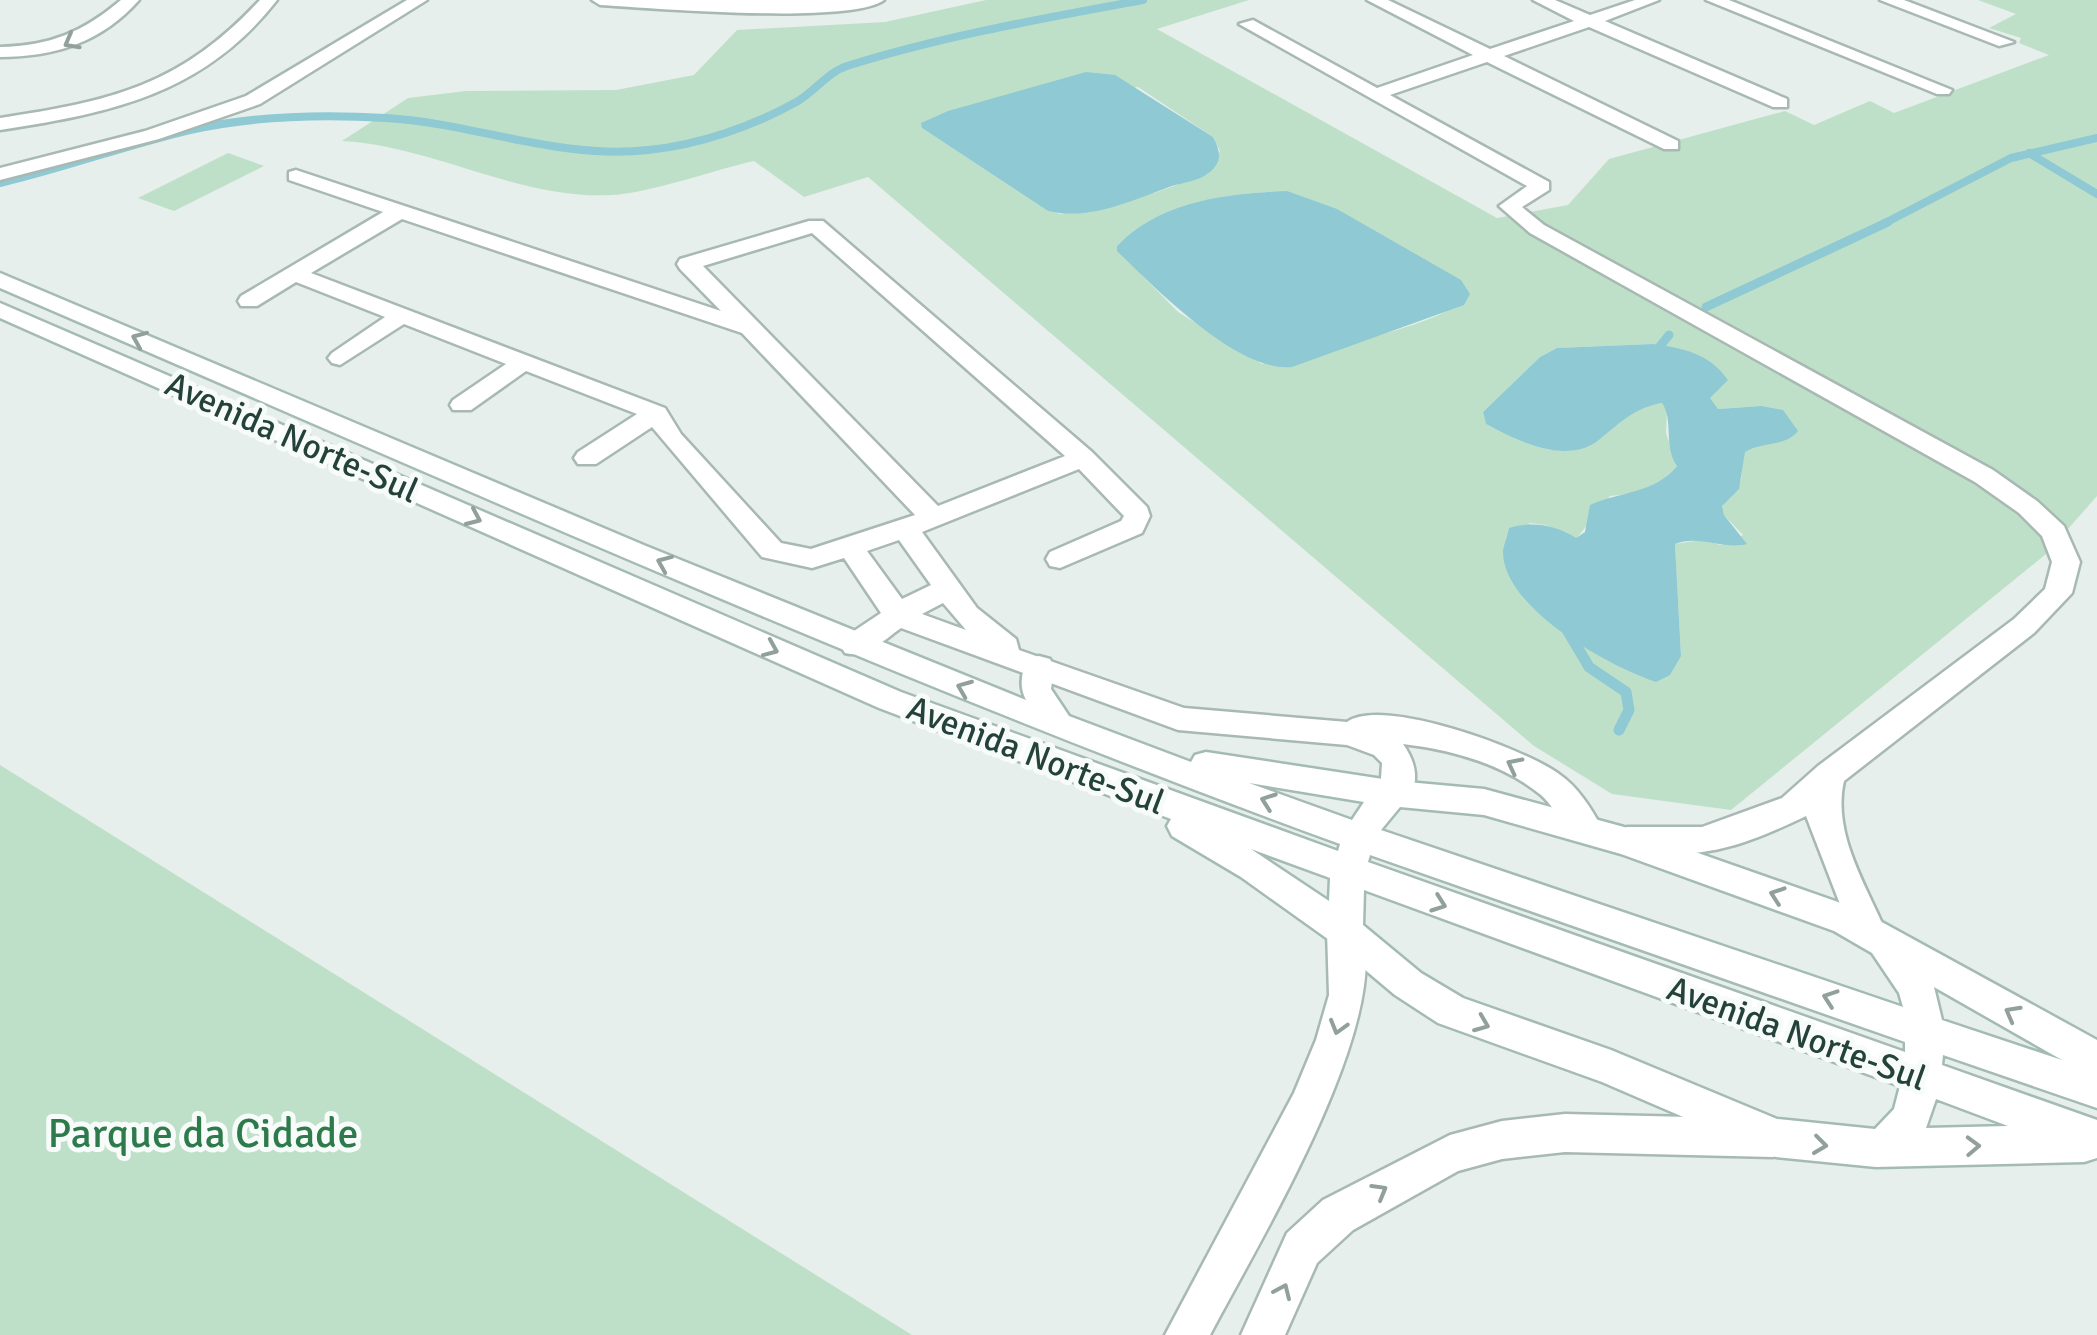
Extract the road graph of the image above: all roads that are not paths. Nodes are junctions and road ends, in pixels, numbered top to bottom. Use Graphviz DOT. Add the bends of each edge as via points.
graph roads {
  1 [pos="130,0"];
  2 [pos="269,0"];
  3 [pos="420,0"];
  4 [pos="600,0"];
  5 [pos="876,0"];
  6 [pos="1375,0"];
  7 [pos="1541,0"];
  8 [pos="1652,0"];
  9 [pos="1714,0"];
  10 [pos="1888,0"];
  11 [pos="1590,21"];
  12 [pos="1247,24"];
  13 [pos="2005,42"];
  14 [pos="0,52"];
  15 [pos="1490,56"];
  16 [pos="1943,90"];
  17 [pos="1373,95"];
  18 [pos="1780,103"];
  19 [pos="0,124"];
  20 [pos="1671,144"];
  21 [pos="0,174"];
  22 [pos="296,176"];
  23 [pos="400,211"];
  24 [pos="294,274"];
  25 [pos="0,280"];
  26 [pos="708,284"];
  27 [pos="249,301"];
  28 [pos="671,304"];
  29 [pos="0,310"];
  30 [pos="401,316"];
  31 [pos="754,330"];
  32 [pos="340,358"];
  33 [pos="524,362"];
  34 [pos="462,406"];
  35 [pos="656,413"];
  36 [pos="587,458"];
  37 [pos="1084,458"];
  38 [pos="933,518"];
  39 [pos="905,529"];
  40 [pos="850,548"];
  41 [pos="1060,558"];
  42 [pos="946,590"];
  43 [pos="898,616"];
  44 [pos="855,645"];
  45 [pos="1032,664"];
  46 [pos="1058,725"];
  47 [pos="1317,732"];
  48 [pos="1138,754"];
  49 [pos="1829,774"];
  50 [pos="1121,788"];
  51 [pos="1396,794"];
  52 [pos="1585,828"];
  53 [pos="1360,835"];
  54 [pos="1624,841"];
  55 [pos="1348,870"];
  56 [pos="1345,931"];
  57 [pos="1868,932"];
  58 [pos="1922,1030"];
  59 [pos="2097,1060"];
  60 [pos="1922,1078"];
  61 [pos="2097,1090"];
  62 [pos="1776,1138"];
  63 [pos="2097,1141"];
  64 [pos="1876,1148"];
  65 [pos="1186,1335"];
  66 [pos="1263,1335"];
  1 -- 14 [label="street, one-way" via="64,47"];
  2 -- 19 [label="street" via="238,37 197,69 149,92 86,112"];
  3 -- 21 [label="street" via="300,74 223,112"];
  4 -- 5 [label="street" via="830,6"];
  6 -- 15 [label="street"];
  7 -- 11 [label="street"];
  8 -- 11 [label="street"];
  9 -- 16 [label="street"];
  10 -- 13 [label="street"];
  11 -- 15 [label="street"];
  11 -- 18 [label="street"];
  12 -- 17 [label="street"];
  15 -- 17 [label="street"];
  15 -- 20 [label="street"];
  17 -- 49 [label="street" via="1542,186 1509,206 1537,229 1984,476 2054,532 2066,562 2058,593"];
  22 -- 23 [label="street"];
  23 -- 24 [label="street"];
  23 -- 28 [label="street"];
  24 -- 27 [label="street"];
  24 -- 30 [label="street"];
  44 -- 25 [label="street, Avenida Norte-Sul, one-way"];
  26 -- 28 [label="street"];
  26 -- 31 [label="street"];
  26 -- 37 [label="street" via="688,264 816,225"];
  28 -- 31 [label="street"];
  29 -- 50 [label="street, Avenida Norte-Sul, one-way" via="890,700"];
  30 -- 32 [label="street"];
  30 -- 33 [label="street"];
  31 -- 38 [label="street"];
  33 -- 34 [label="street"];
  33 -- 35 [label="street"];
  35 -- 36 [label="street"];
  35 -- 40 [label="street" via="772,550 812,559"];
  37 -- 38 [label="street"];
  37 -- 41 [label="street" via="1134,507 1136,522"];
  38 -- 39 [label="street"];
  39 -- 40 [label="street"];
  39 -- 42 [label="street"];
  40 -- 43 [label="street"];
  42 -- 43 [label="street"];
  42 -- 45 [label="street" via="967,615"];
  43 -- 44 [label="street"];
  43 -- 45 [label="street"];
  46 -- 44 [label="street, Avenida Norte-Sul, one-way"];
  45 -- 46 [label="street" via="1036,690"];
  45 -- 47 [label="street" via="1192,722"];
  46 -- 48 [label="street, Avenida Norte-Sul"];
  47 -- 51 [label="street" via="1366,738 1390,750 1402,778"];
  52 -- 47 [label="street, one-way" via="1550,784 1474,747 1406,730 1342,726"];
  48 -- 51 [label="street"];
  53 -- 48 [label="street, Avenida Norte-Sul, one-way"];
  49 -- 54 [label="street" via="1794,807 1726,836"];
  49 -- 57 [label="street" via="1822,808 1827,833"];
  50 -- 55 [label="street, Avenida Norte-Sul"];
  50 -- 56 [label="street"];
  51 -- 52 [label="street" via="1484,802"];
  51 -- 53 [label="street" via="1373,811"];
  52 -- 54 [label="street"];
  53 -- 55 [label="street"];
  58 -- 53 [label="street, Avenida Norte-Sul, one-way"];
  57 -- 54 [label="street, one-way"];
  55 -- 56 [label="street"];
  55 -- 60 [label="street, Avenida Norte-Sul, one-way"];
  56 -- 62 [label="street, one-way" via="1451,1012 1611,1068"];
  56 -- 65 [label="street, one-way" via="1347,996 1335,1040 1309,1104"];
  57 -- 58 [label="street" via="1916,988"];
  59 -- 57 [label="street, one-way"];
  58 -- 60 [label="street"];
  58 -- 61 [label="street, Avenida Norte-Sul"];
  60 -- 63 [label="street, Avenida Norte-Sul"];
  60 -- 64 [label="street" via="1908,1124"];
  62 -- 64 [label="street, one-way"];
  66 -- 62 [label="street, one-way" via="1302,1248 1338,1215 1450,1154 1565,1133"];
  64 -- 63 [label="street, one-way"];
}
